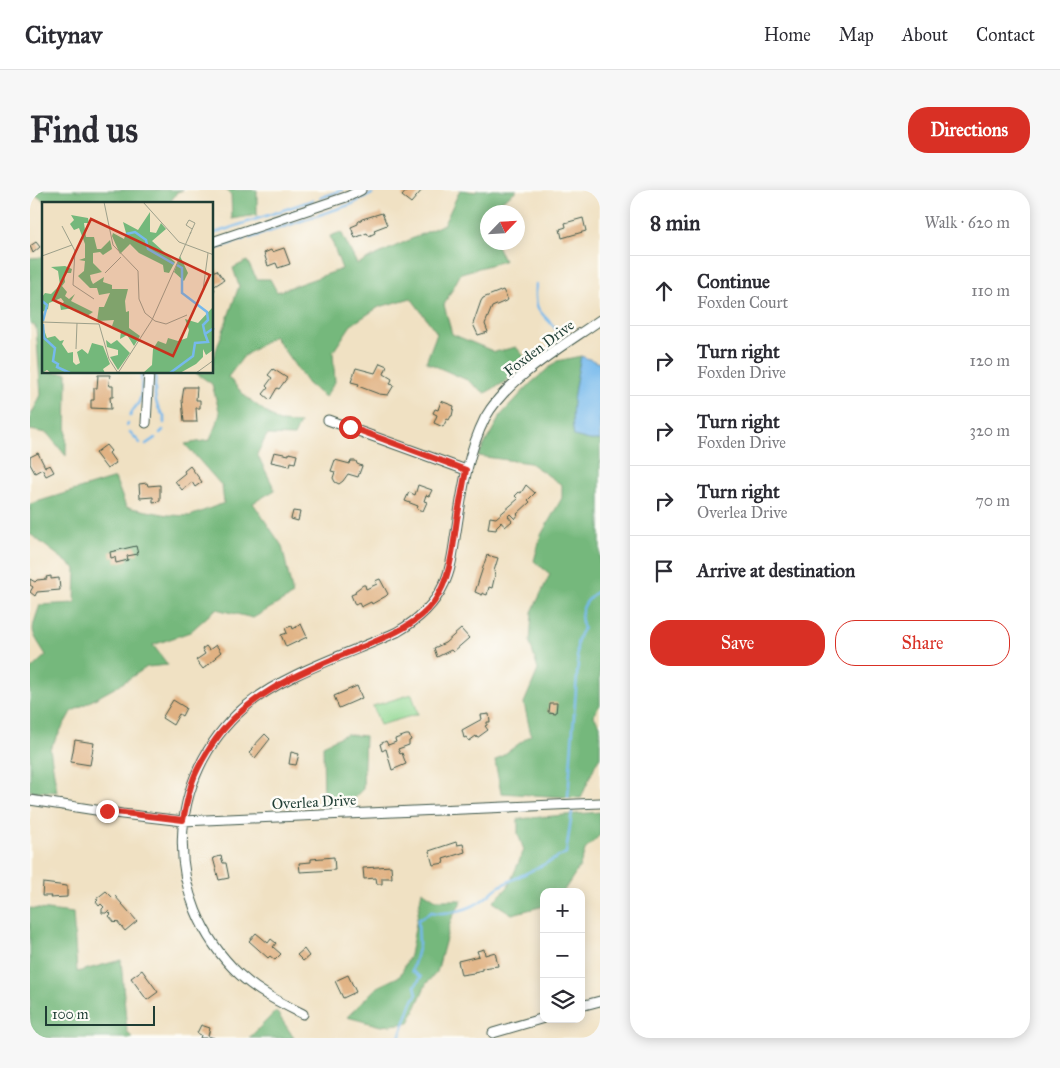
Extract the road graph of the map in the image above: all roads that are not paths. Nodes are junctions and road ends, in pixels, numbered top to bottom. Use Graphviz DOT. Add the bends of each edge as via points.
graph roads {
  1 [pos="361,190"];
  2 [pos="214,241"];
  3 [pos="600,320"];
  4 [pos="149,374"];
  5 [pos="328,420"];
  6 [pos="146,423"];
  7 [pos="466,470"];
  8 [pos="30,800"];
  9 [pos="600,803"];
  10 [pos="183,820"];
  11 [pos="600,1001"];
  12 [pos="585,1005"];
  13 [pos="303,1014"];
  14 [pos="540,1019"];
  15 [pos="493,1033"];
  1 -- 2 [label="street"];
  3 -- 7 [label="street, Foxden Drive" via="508,388 486,416 472,446"];
  4 -- 6 [label="street"];
  5 -- 7 [label="street"];
  7 -- 10 [label="street, Foxden Drive" via="451,564 445,583 429,608 397,632 292,678 246,706 222,730 202,759"];
  8 -- 10 [label="street, Overlea Drive"];
  9 -- 10 [label="street, Overlea Drive"];
  10 -- 13 [label="street, Foxden Drive" via="185,874 195,909 209,937 240,975 267,995"];
  11 -- 12 [label="street"];
  14 -- 15 [label="street"];
}
